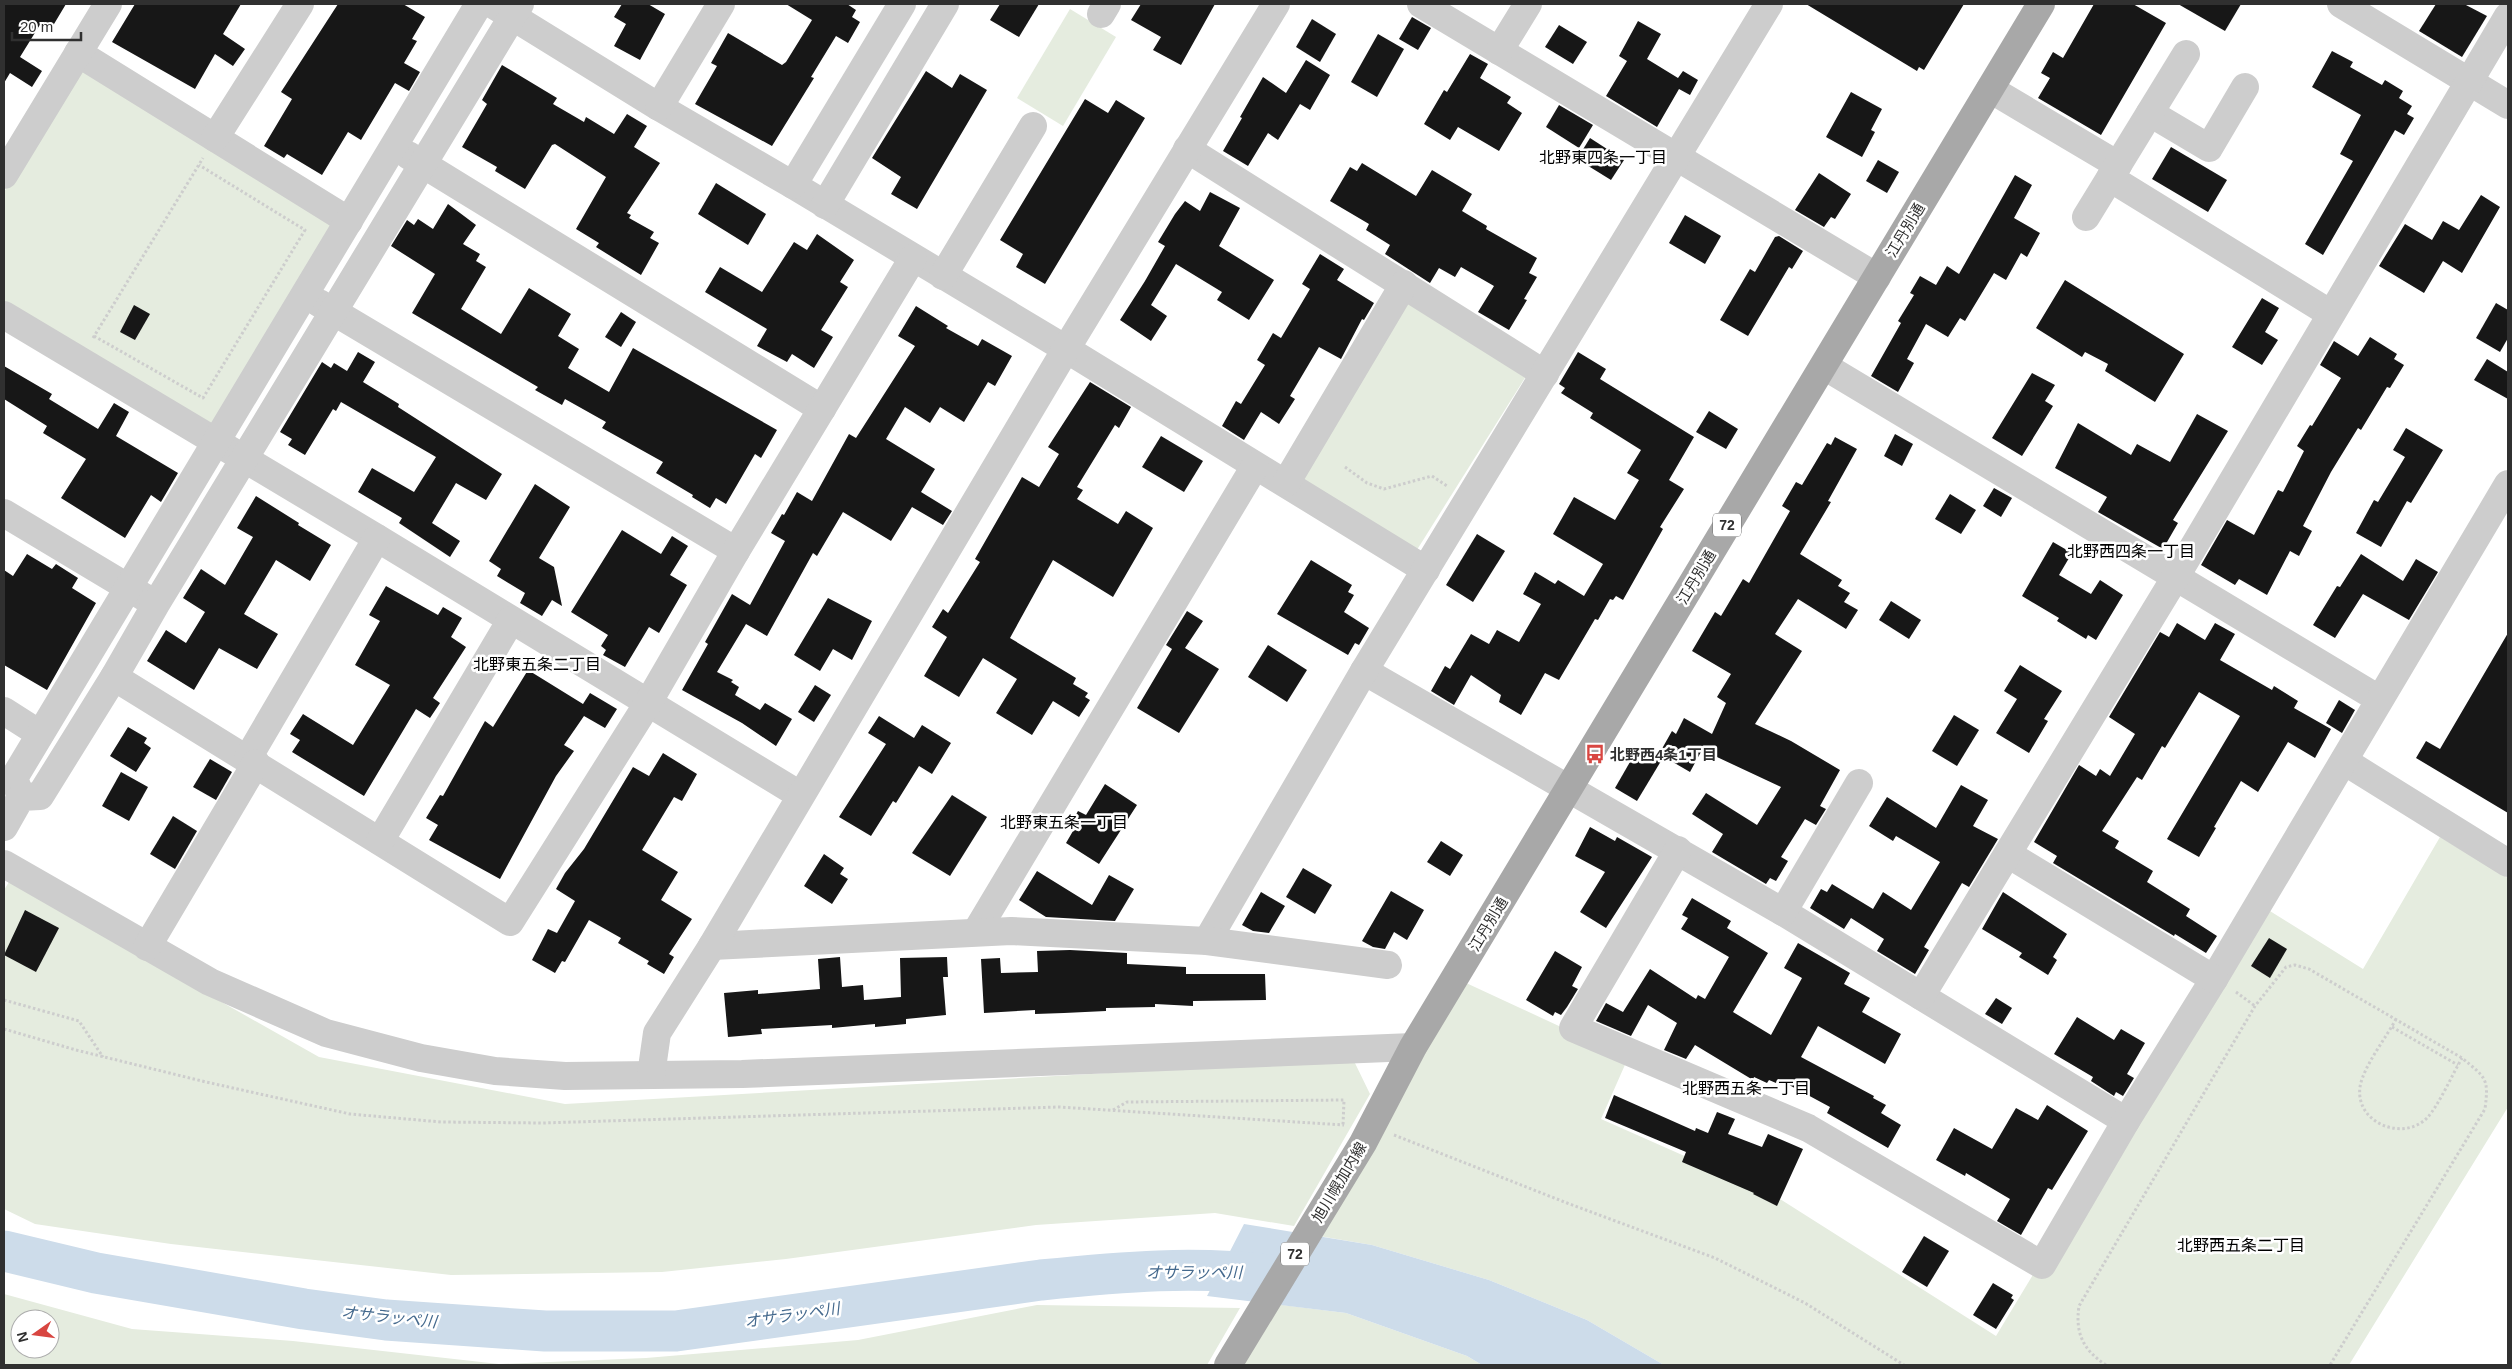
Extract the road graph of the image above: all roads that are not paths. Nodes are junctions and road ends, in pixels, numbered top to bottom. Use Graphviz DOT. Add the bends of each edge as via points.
graph roads {
  1 [pos="108,4"];
  2 [pos="300,4"];
  3 [pos="480,4"];
  4 [pos="721,4"];
  5 [pos="902,4"];
  6 [pos="945,4"];
  7 [pos="1276,4"];
  8 [pos="1421,4"];
  9 [pos="1528,4"];
  10 [pos="1768,4"];
  11 [pos="2041,4"];
  12 [pos="2341,4"];
  13 [pos="508,8"];
  14 [pos="2508,16"];
  15 [pos="1499,51"];
  16 [pos="78,53"];
  17 [pos="2186,54"];
  18 [pos="2470,82"];
  19 [pos="2245,87"];
  20 [pos="1990,89"];
  21 [pos="2508,105"];
  22 [pos="659,107"];
  23 [pos="2150,113"];
  24 [pos="1033,126"];
  25 [pos="215,138"];
  26 [pos="394,146"];
  27 [pos="1188,149"];
  28 [pos="1676,157"];
  29 [pos="423,165"];
  30 [pos="2114,172"];
  31 [pos="4,175"];
  32 [pos="793,184"];
  33 [pos="825,205"];
  34 [pos="2086,216"];
  35 [pos="349,221"];
  36 [pos="913,258"];
  37 [pos="943,276"];
  38 [pos="1877,277"];
  39 [pos="1404,284"];
  40 [pos="305,294"];
  41 [pos="333,312"];
  42 [pos="2331,314"];
  43 [pos="4,315"];
  44 [pos="1066,349"];
  45 [pos="1824,366"];
  46 [pos="1545,374"];
  47 [pos="822,409"];
  48 [pos="216,442"];
  49 [pos="244,459"];
  50 [pos="1255,466"];
  51 [pos="1286,483"];
  52 [pos="2508,484"];
  53 [pos="4,513"];
  54 [pos="377,538"];
  55 [pos="736,551"];
  56 [pos="1426,570"];
  57 [pos="2175,578"];
  58 [pos="128,588"];
  59 [pos="156,604"];
  60 [pos="511,620"];
  61 [pos="1364,671"];
  62 [pos="114,677"];
  63 [pos="2379,699"];
  64 [pos="648,703"];
  65 [pos="4,711"];
  66 [pos="40,734"];
  67 [pos="252,761"];
  68 [pos="2344,761"];
  69 [pos="1859,783"];
  70 [pos="1570,788"];
  71 [pos="800,795"];
  72 [pos="20,797"];
  73 [pos="4,827"];
  74 [pos="380,841"];
  75 [pos="1678,850"];
  76 [pos="2008,854"];
  77 [pos="2508,863"];
  78 [pos="4,864"];
  79 [pos="1783,912"];
  80 [pos="976,932"];
  81 [pos="1207,941"];
  82 [pos="712,946"];
  83 [pos="147,947"];
  84 [pos="1388,965"];
  85 [pos="2214,979"];
  86 [pos="1921,996"];
  87 [pos="1413,1047"];
  88 [pos="651,1075"];
  89 [pos="2126,1121"];
  90 [pos="1228,1365"];
  1 -- 16 [label="street"];
  2 -- 25 [label="street"];
  3 -- 26 [label="street"];
  4 -- 22 [label="street"];
  5 -- 32 [label="street"];
  6 -- 33 [label="street"];
  7 -- 27 [label="street"];
  8 -- 15 [label="street"];
  9 -- 15 [label="street"];
  10 -- 28 [label="street"];
  11 -- 20 [label="main road, 江丹別通 / 72"];
  12 -- 18 [label="street"];
  13 -- 22 [label="street"];
  13 -- 29 [label="street"];
  14 -- 18 [label="street"];
  15 -- 28 [label="street"];
  16 -- 25 [label="street"];
  16 -- 31 [label="street"];
  17 -- 23 [label="street"];
  18 -- 21 [label="street"];
  18 -- 42 [label="street"];
  19 -- 23 [label="street" via="2209,148"];
  20 -- 30 [label="street"];
  20 -- 38 [label="main road, 江丹別通 / 72"];
  22 -- 32 [label="street"];
  23 -- 30 [label="street"];
  24 -- 37 [label="street"];
  25 -- 35 [label="street"];
  26 -- 29 [label="street"];
  26 -- 35 [label="street"];
  27 -- 39 [label="street"];
  27 -- 44 [label="street"];
  28 -- 38 [label="street"];
  28 -- 46 [label="street"];
  29 -- 41 [label="street"];
  29 -- 47 [label="street"];
  30 -- 34 [label="street"];
  30 -- 42 [label="street"];
  32 -- 33 [label="street"];
  33 -- 36 [label="street"];
  35 -- 40 [label="street"];
  36 -- 37 [label="street"];
  36 -- 47 [label="street"];
  37 -- 44 [label="street"];
  38 -- 45 [label="main road, 江丹別通 / 72"];
  39 -- 46 [label="street"];
  39 -- 51 [label="street"];
  40 -- 41 [label="street"];
  40 -- 48 [label="street"];
  41 -- 49 [label="street"];
  41 -- 55 [label="street"];
  42 -- 57 [label="street"];
  43 -- 48 [label="street"];
  44 -- 50 [label="street"];
  44 -- 71 [label="street"];
  45 -- 57 [label="street"];
  45 -- 70 [label="main road, 江丹別通 / 72"];
  46 -- 56 [label="street"];
  47 -- 55 [label="street"];
  48 -- 49 [label="street"];
  48 -- 58 [label="street"];
  49 -- 54 [label="street"];
  49 -- 59 [label="street"];
  50 -- 51 [label="street"];
  50 -- 80 [label="street"];
  51 -- 56 [label="street"];
  52 -- 63 [label="street"];
  53 -- 58 [label="street"];
  54 -- 60 [label="street"];
  54 -- 67 [label="street"];
  55 -- 64 [label="street"];
  56 -- 61 [label="street"];
  57 -- 63 [label="street"];
  57 -- 76 [label="street"];
  58 -- 59 [label="street"];
  58 -- 66 [label="street"];
  59 -- 62 [label="street"];
  60 -- 64 [label="street"];
  60 -- 74 [label="street"];
  61 -- 70 [label="street"];
  61 -- 81 [label="street"];
  62 -- 67 [label="street"];
  62 -- 72 [label="street" via="40,796"];
  63 -- 68 [label="street"];
  64 -- 71 [label="street"];
  64 -- 74 [label="street" via="510,922"];
  65 -- 66 [label="street"];
  66 -- 72 [label="street" via="14,778"];
  67 -- 74 [label="street"];
  67 -- 83 [label="street"];
  68 -- 77 [label="street"];
  68 -- 85 [label="street"];
  69 -- 79 [label="street"];
  70 -- 75 [label="street"];
  70 -- 87 [label="main road, 江丹別通 / 72"];
  71 -- 82 [label="street"];
  72 -- 73 [label="street"];
  75 -- 79 [label="street"];
  75 -- 89 [label="street" via="1572,1028 1808,1128 2042,1265"];
  76 -- 85 [label="street"];
  76 -- 86 [label="street"];
  78 -- 83 [label="street"];
  79 -- 86 [label="street"];
  80 -- 81 [label="street"];
  80 -- 82 [label="street"];
  81 -- 84 [label="street"];
  82 -- 88 [label="street" via="657,1033"];
  83 -- 88 [label="street" via="210,982 326,1033 421,1058 496,1071 565,1076"];
  85 -- 89 [label="street"];
  86 -- 89 [label="street"];
  87 -- 88 [label="street"];
  87 -- 90 [label="main road, 旭川幌加内線 / 72" via="1352,1132"];
}
